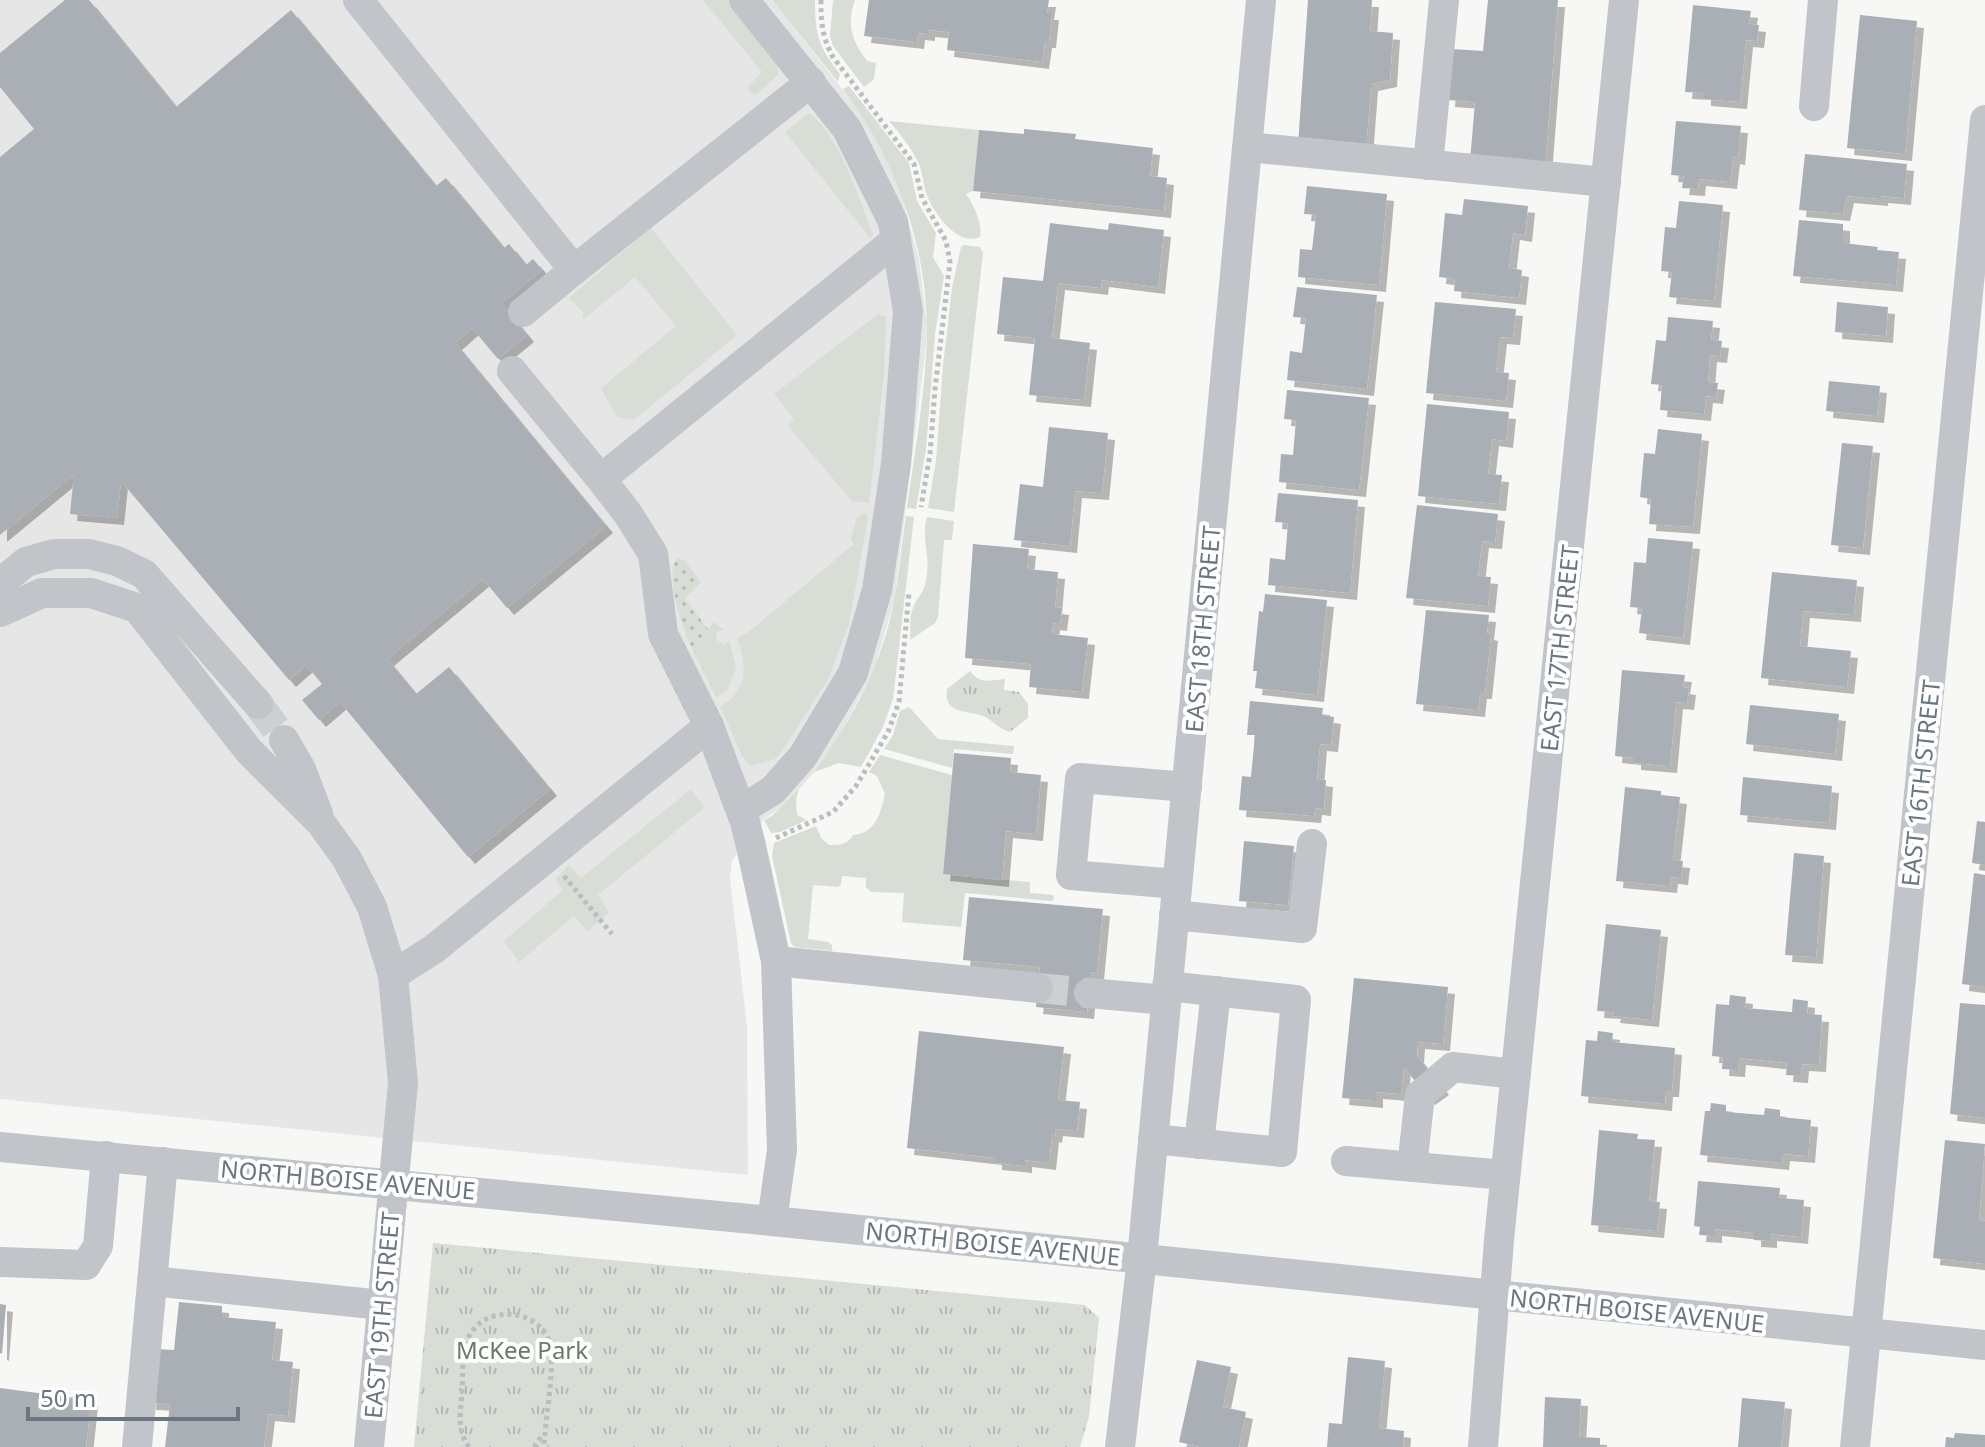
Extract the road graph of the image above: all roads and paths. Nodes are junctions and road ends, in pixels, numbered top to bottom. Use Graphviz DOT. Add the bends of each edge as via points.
graph roads {
  1 [pos="358,0"];
  2 [pos="744,0"];
  3 [pos="1261,0"];
  4 [pos="1444,0"];
  5 [pos="1624,0"];
  6 [pos="1823,0"];
  7 [pos="811,82"];
  8 [pos="1814,106"];
  9 [pos="1985,120"];
  10 [pos="1985,128"];
  11 [pos="1248,147"];
  12 [pos="1428,165"];
  13 [pos="1606,182"];
  14 [pos="896,240"];
  15 [pos="574,270"];
  16 [pos="523,312"];
  17 [pos="512,371"];
  18 [pos="601,479"];
  19 [pos="0,583"];
  20 [pos="0,612"];
  21 [pos="258,704"];
  22 [pos="709,726"];
  23 [pos="284,740"];
  24 [pos="1187,787"];
  25 [pos="741,810"];
  26 [pos="321,823"];
  27 [pos="1312,844"];
  28 [pos="548,856"];
  29 [pos="1177,884"];
  30 [pos="1174,915"];
  31 [pos="612,934"];
  32 [pos="776,961"];
  33 [pos="393,975"];
  34 [pos="1038,988"];
  35 [pos="1216,991"];
  36 [pos="1089,993"];
  37 [pos="1167,993"];
  38 [pos="1516,1074"];
  39 [pos="1153,1139"];
  40 [pos="1199,1144"];
  41 [pos="0,1147"];
  42 [pos="106,1156"];
  43 [pos="1346,1161"];
  44 [pos="163,1162"];
  45 [pos="1412,1167"];
  46 [pos="1505,1175"];
  47 [pos="393,1183"];
  48 [pos="772,1221"];
  49 [pos="1142,1258"];
  50 [pos="0,1262"];
  51 [pos="152,1281"];
  52 [pos="1494,1295"];
  53 [pos="382,1305"];
  54 [pos="1866,1333"];
  55 [pos="1985,1345"];
  56 [pos="545,1429"];
  57 [pos="137,1447"];
  58 [pos="369,1447"];
  59 [pos="469,1447"];
  60 [pos="534,1447"];
  61 [pos="548,1447"];
  62 [pos="1120,1447"];
  63 [pos="1483,1447"];
  64 [pos="1855,1447"];
  1 -- 15 [label="street"];
  2 -- 7 [label="street"];
  3 -- 11 [label="street, EAST 18TH STREET"];
  4 -- 12 [label="street"];
  5 -- 13 [label="street, EAST 17TH STREET"];
  6 -- 8 [label="street"];
  7 -- 14 [label="street" via="847,129 893,222"];
  7 -- 15 [label="street"];
  9 -- 10 [label="street, EAST 16TH STREET"];
  10 -- 54 [label="street, EAST 16TH STREET"];
  11 -- 12 [label="street"];
  11 -- 24 [label="street, EAST 18TH STREET"];
  12 -- 13 [label="street"];
  13 -- 38 [label="street, EAST 17TH STREET"];
  14 -- 18 [label="street"];
  14 -- 25 [label="street" via="908,311 896,464 877,590 853,673 803,756 773,790"];
  15 -- 16 [label="street"];
  17 -- 18 [label="street"];
  18 -- 22 [label="street" via="653,554 663,634"];
  19 -- 21 [label="street" via="26,562 54,554 117,561 144,574"];
  20 -- 26 [label="street" via="42,593 91,593 137,608 249,751"];
  22 -- 25 [label="street"];
  22 -- 28 [label="street"];
  23 -- 26 [label="street"];
  24 -- 29 [label="street, EAST 18TH STREET"];
  24 -- 29 [label="street" via="1080,778 1071,875"];
  25 -- 32 [label="street"];
  26 -- 33 [label="street, EAST 19TH STREET" via="372,907"];
  27 -- 30 [label="street" via="1302,928"];
  28 -- 31 [label="path"];
  28 -- 33 [label="street" via="434,949"];
  29 -- 30 [label="street, EAST 18TH STREET"];
  30 -- 37 [label="street, EAST 18TH STREET"];
  32 -- 34 [label="street"];
  32 -- 48 [label="street" via="782,1150"];
  33 -- 47 [label="street, EAST 19TH STREET" via="403,1083"];
  35 -- 37 [label="street"];
  35 -- 40 [label="street"];
  35 -- 40 [label="street" via="1296,1000 1282,1152"];
  36 -- 37 [label="street"];
  37 -- 39 [label="street, EAST 18TH STREET"];
  38 -- 45 [label="street" via="1453,1067 1420,1095"];
  38 -- 46 [label="street, EAST 17TH STREET"];
  39 -- 40 [label="street"];
  39 -- 49 [label="street, EAST 18TH STREET"];
  41 -- 42 [label="street, NORTH BOISE AVENUE"];
  42 -- 44 [label="street, NORTH BOISE AVENUE"];
  42 -- 50 [label="street" via="98,1246 86,1265"];
  43 -- 45 [label="street"];
  44 -- 47 [label="street, NORTH BOISE AVENUE"];
  44 -- 51 [label="street"];
  45 -- 46 [label="street"];
  46 -- 52 [label="street, EAST 17TH STREET"];
  47 -- 48 [label="street, NORTH BOISE AVENUE"];
  47 -- 53 [label="street, EAST 19TH STREET"];
  48 -- 49 [label="street, NORTH BOISE AVENUE"];
  49 -- 52 [label="street, NORTH BOISE AVENUE"];
  49 -- 62 [label="street, EAST 18TH STREET"];
  51 -- 53 [label="street"];
  51 -- 57 [label="street"];
  52 -- 54 [label="street, NORTH BOISE AVENUE"];
  52 -- 63 [label="street, EAST 17TH STREET"];
  53 -- 58 [label="street, EAST 19TH STREET"];
  54 -- 55 [label="street, NORTH BOISE AVENUE"];
  54 -- 64 [label="street, EAST 16TH STREET"];
  56 -- 59 [label="path" via="551,1348 544,1331 528,1318 508,1313 488,1317 472,1331 466,1347 459,1420"];
  56 -- 60 [label="path"];
  56 -- 61 [label="path"];
}
